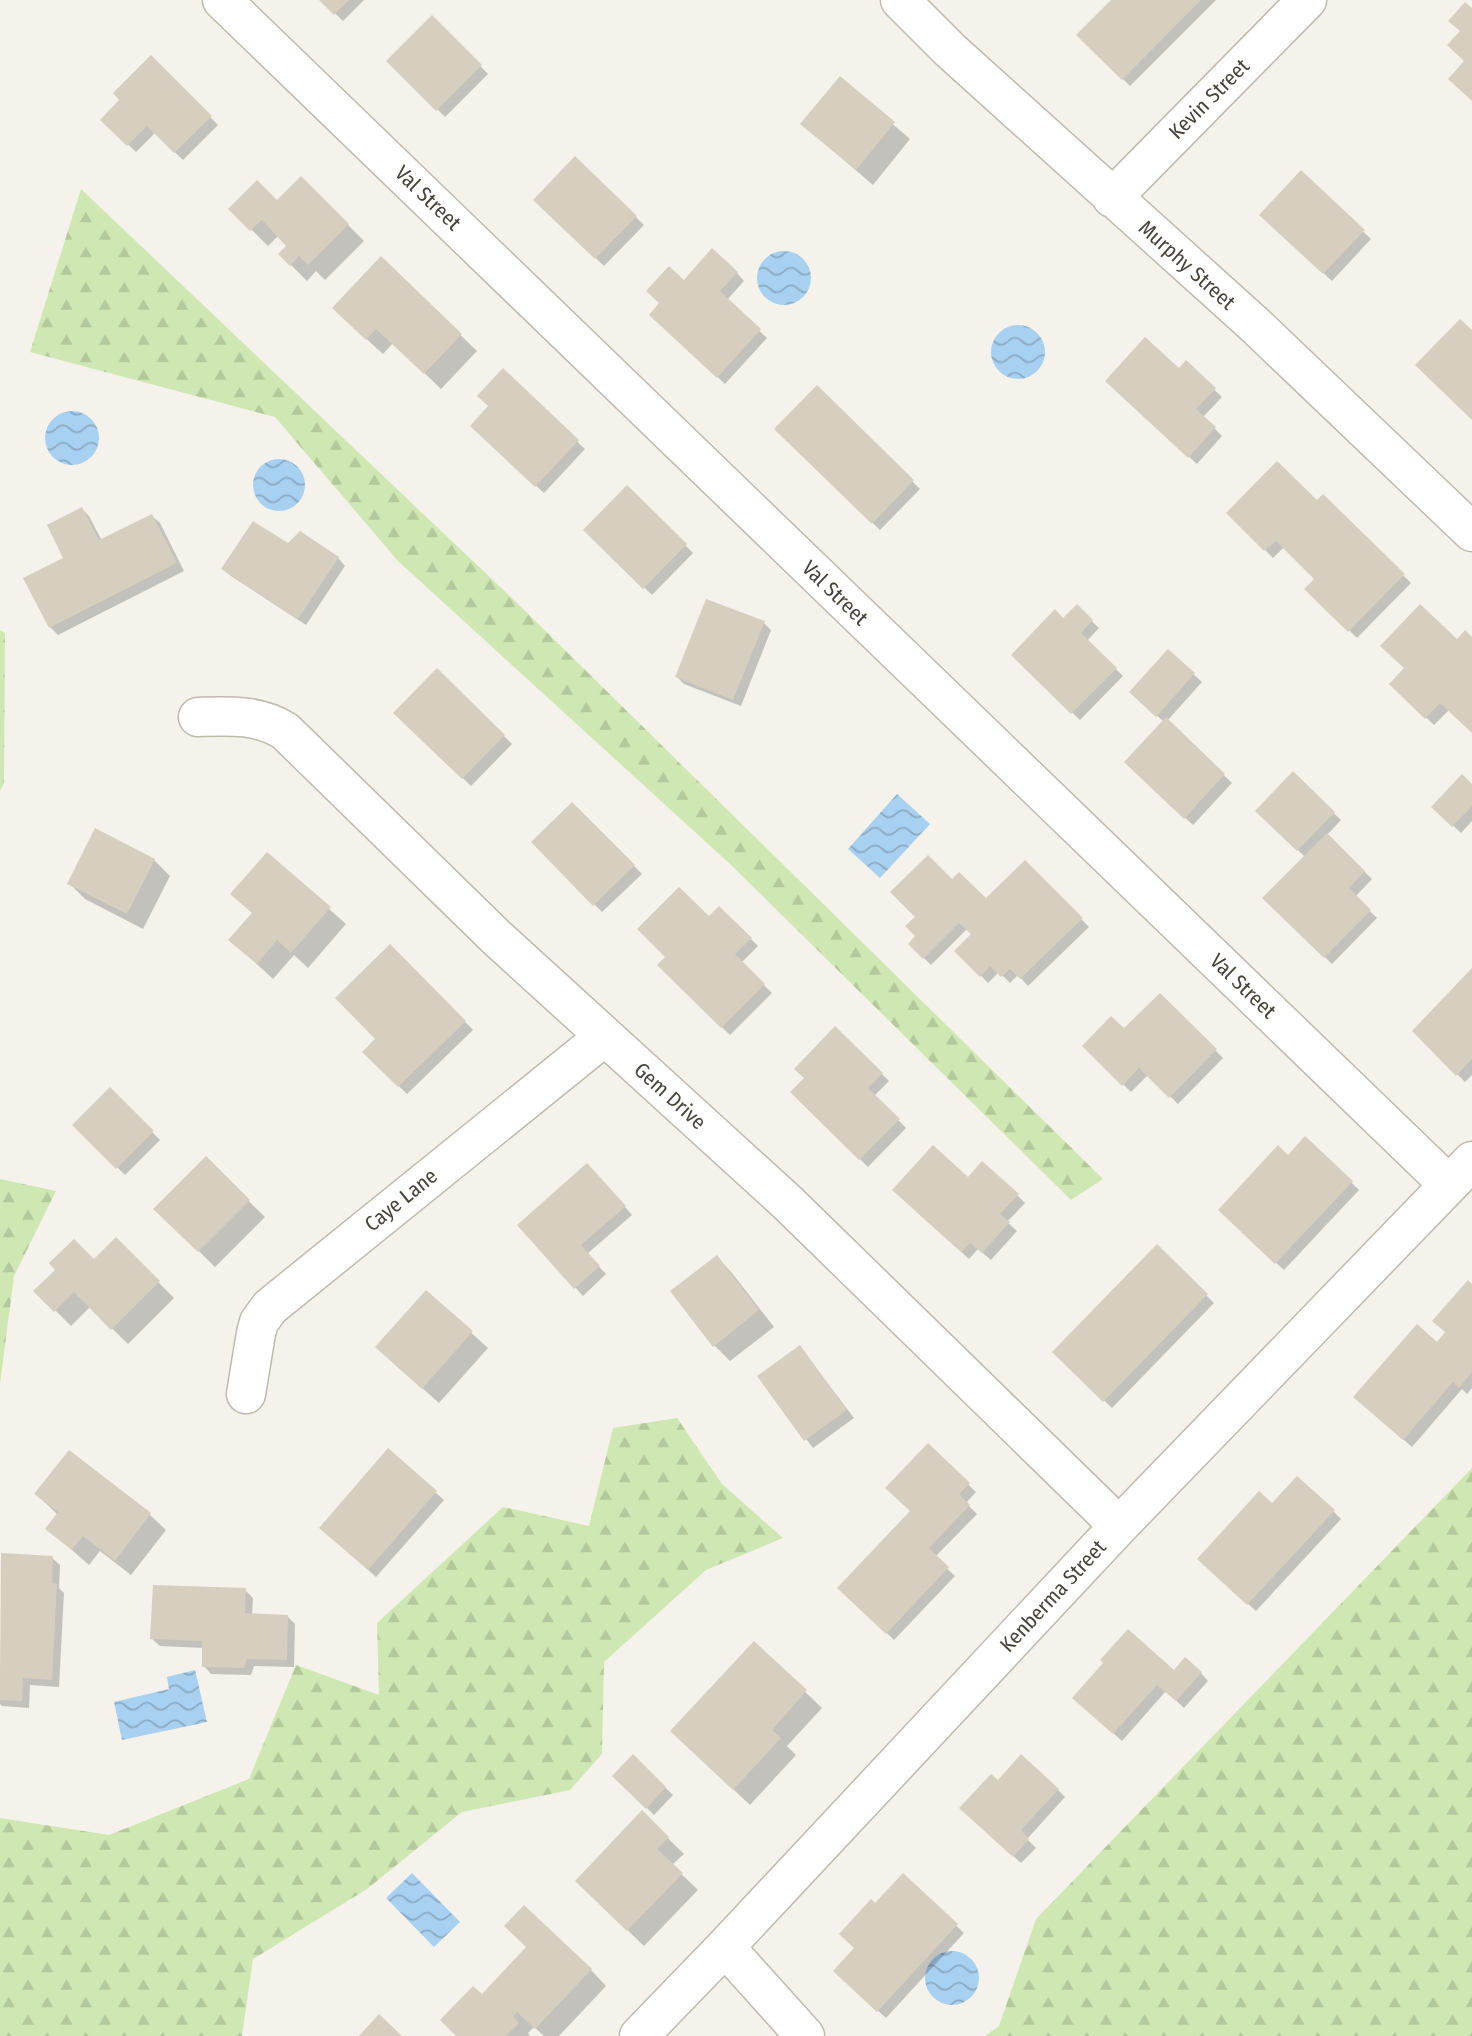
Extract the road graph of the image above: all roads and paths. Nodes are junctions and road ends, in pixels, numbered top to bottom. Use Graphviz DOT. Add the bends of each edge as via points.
graph roads {
  1 [pos="222,0"];
  2 [pos="900,0"];
  3 [pos="1307,0"];
  4 [pos="1112,198"];
  5 [pos="1472,532"];
  6 [pos="198,717"];
  7 [pos="604,1037"];
  8 [pos="1461,1173"];
  9 [pos="246,1394"];
  10 [pos="1119,1526"];
  11 [pos="725,1947"];
  12 [pos="639,2036"];
  13 [pos="805,2036"];
  1 -- 8 [label="street, Val Street"];
  2 -- 4 [label="street, Murphy Street"];
  3 -- 4 [label="street, Kevin Street"];
  4 -- 5 [label="street, Murphy Street" via="1255,325"];
  6 -- 7 [label="street, Gem Drive" via="263,720 285,731"];
  7 -- 9 [label="street, Caye Lane" via="270,1307 256,1333"];
  7 -- 10 [label="street, Gem Drive" via="788,1203"];
  8 -- 10 [label="street, Kenberma Street"];
  10 -- 11 [label="street, Kenberma Street"];
  11 -- 12 [label="street, Kenberma Street"];
  11 -- 13 [label="street"];
}
